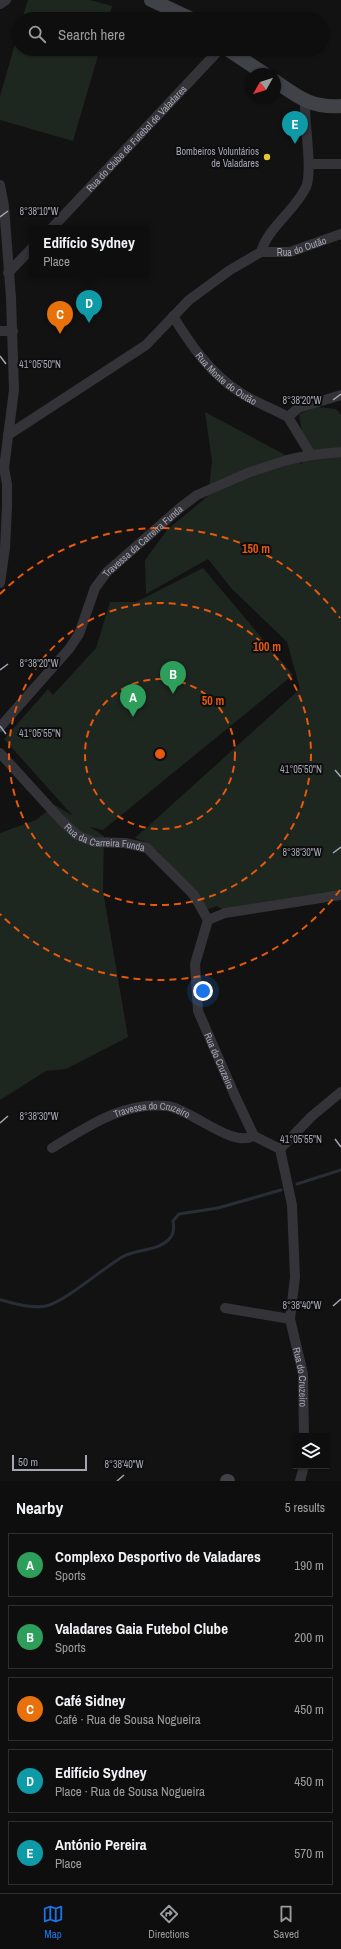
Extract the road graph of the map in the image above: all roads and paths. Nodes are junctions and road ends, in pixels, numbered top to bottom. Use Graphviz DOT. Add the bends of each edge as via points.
graph roads {
  1 [pos="6,0"];
  2 [pos="151,0"];
  3 [pos="0,4"];
  4 [pos="177,12"];
  5 [pos="213,56"];
  6 [pos="238,56"];
  7 [pos="256,68"];
  8 [pos="281,85"];
  9 [pos="305,101"];
  10 [pos="341,106"];
  11 [pos="309,164"];
  12 [pos="341,164"];
  13 [pos="0,185"];
  14 [pos="55,225"];
  15 [pos="341,234"];
  16 [pos="29,251"];
  17 [pos="261,252"];
  18 [pos="8,273"];
  19 [pos="173,316"];
  20 [pos="0,331"];
  21 [pos="13,331"];
  22 [pos="341,395"];
  23 [pos="288,417"];
  24 [pos="8,435"];
  25 [pos="341,452"];
  26 [pos="311,455"];
  27 [pos="0,583"];
  28 [pos="0,727"];
  29 [pos="0,752"];
  30 [pos="341,895"];
  31 [pos="208,920"];
  32 [pos="341,1092"];
  33 [pos="254,1136"];
  34 [pos="52,1148"];
  35 [pos="280,1149"];
  36 [pos="225,1308"];
  37 [pos="290,1318"];
  38 [pos="304,1433"];
  39 [pos="303,1469"];
  40 [pos="300,1481"];
  1 -- 3 [label="street"];
  2 -- 4 [label="main road"];
  5 -- 14 [label="street, Rua do Clube de Futebol de Valadares"];
  6 -- 7 [label="main road"];
  8 -- 9 [label="main road"];
  9 -- 10 [label="main road" via="332,107"];
  9 -- 11 [label="street"];
  11 -- 12 [label="street"];
  11 -- 17 [label="street" via="307,186 264,243"];
  13 -- 18 [label="street" via="4,206"];
  15 -- 17 [label="street, Rua do Outão" via="290,252"];
  16 -- 18 [label="street"];
  17 -- 19 [label="street" via="230,270"];
  18 -- 21 [label="street"];
  19 -- 23 [label="street, Rua Monte do Outão" via="192,345 237,391"];
  19 -- 24 [label="street" via="146,345"];
  20 -- 21 [label="street"];
  21 -- 24 [label="street" via="14,390"];
  22 -- 23 [label="street" via="298,408"];
  23 -- 26 [label="street"];
  24 -- 27 [label="street" via="4,468 7,484 5,548"];
  25 -- 26 [label="street, Travessa da Carreira Funda"];
  26 -- 28 [label="street, Travessa da Carreira Funda" via="250,472 197,495 180,507 107,572 95,588 79,634 69,649"];
  29 -- 31 [label="street, Rua da Carreira Funda" via="61,820 77,834 94,842 125,843 147,848 194,895"];
  30 -- 31 [label="street" via="225,913"];
  31 -- 33 [label="street, Rua do Cruzeiro" via="195,964 198,1011"];
  32 -- 35 [label="street" via="312,1116"];
  33 -- 34 [label="street, Travessa do Cruzeiro" via="247,1140 231,1136 184,1111 167,1106 128,1108 97,1121"];
  33 -- 35 [label="street"];
  35 -- 37 [label="street, Rua do Cruzeiro" via="292,1205 295,1277"];
  36 -- 37 [label="street"];
  37 -- 38 [label="street, Rua do Cruzeiro" via="303,1374"];
  39 -- 40 [label="street"];
}
